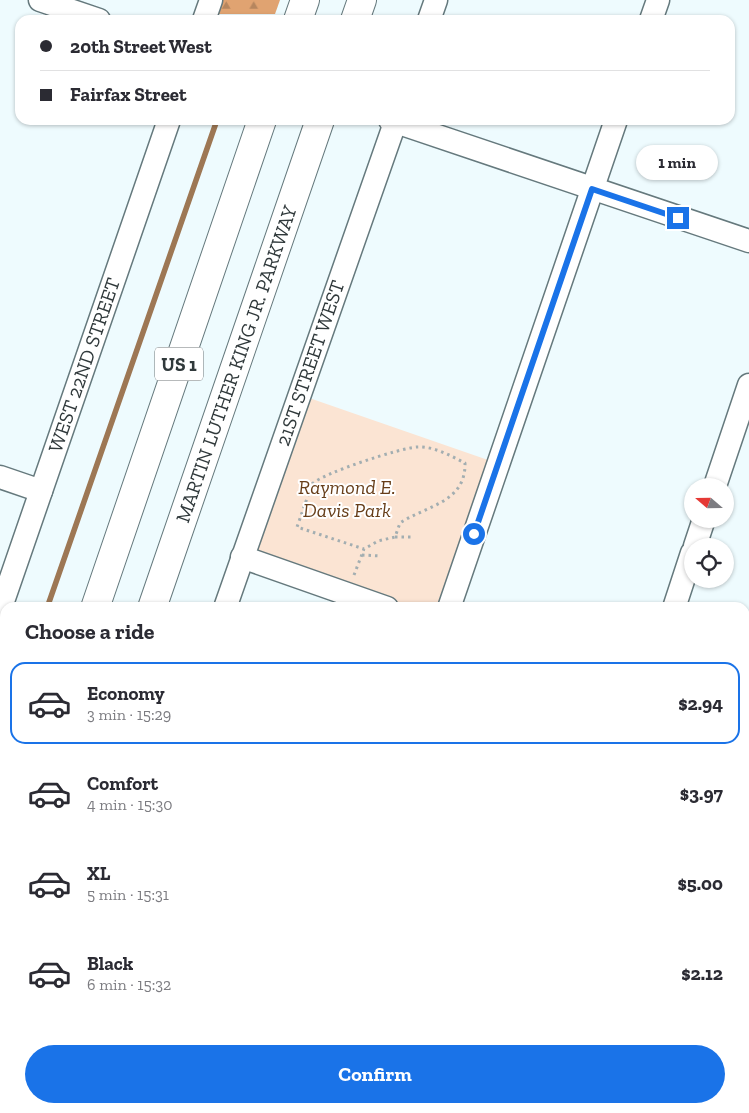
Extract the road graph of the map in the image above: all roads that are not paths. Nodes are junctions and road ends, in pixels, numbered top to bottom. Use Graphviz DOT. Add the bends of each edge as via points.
graph roads {
  1 [pos="40,0"];
  2 [pos="211,0"];
  3 [pos="305,0"];
  4 [pos="362,0"];
  5 [pos="436,0"];
  6 [pos="658,0"];
  7 [pos="84,15"];
  8 [pos="206,15"];
  9 [pos="300,15"];
  10 [pos="357,15"];
  11 [pos="432,15"];
  12 [pos="653,15"];
  13 [pos="167,125"];
  14 [pos="260,125"];
  15 [pos="318,125"];
  16 [pos="393,125"];
  17 [pos="406,125"];
  18 [pos="614,125"];
  19 [pos="592,189"];
  20 [pos="749,242"];
  21 [pos="749,385"];
  22 [pos="0,477"];
  23 [pos="718,478"];
  24 [pos="41,491"];
  25 [pos="242,557"];
  26 [pos="684,577"];
  27 [pos="3,602"];
  28 [pos="98,602"];
  29 [pos="154,602"];
  30 [pos="227,602"];
  31 [pos="370,602"];
  32 [pos="451,602"];
  33 [pos="676,602"];
  1 -- 7 [label="street"];
  2 -- 8 [label="street"];
  3 -- 9 [label="highway"];
  4 -- 10 [label="highway"];
  5 -- 11 [label="street"];
  6 -- 12 [label="street"];
  13 -- 24 [label="street, WEST 22ND STREET"];
  14 -- 28 [label="highway, US 1"];
  15 -- 29 [label="highway, MARTIN LUTHER KING JR. PARKWAY / US 1"];
  16 -- 25 [label="street, 21ST STREET WEST"];
  17 -- 19 [label="street"];
  18 -- 19 [label="street"];
  19 -- 20 [label="street"];
  19 -- 32 [label="street"];
  21 -- 23 [label="street"];
  22 -- 24 [label="street"];
  24 -- 27 [label="street, WEST 22ND STREET"];
  25 -- 30 [label="street, 21ST STREET WEST"];
  25 -- 31 [label="street"];
  26 -- 33 [label="street"];
}
